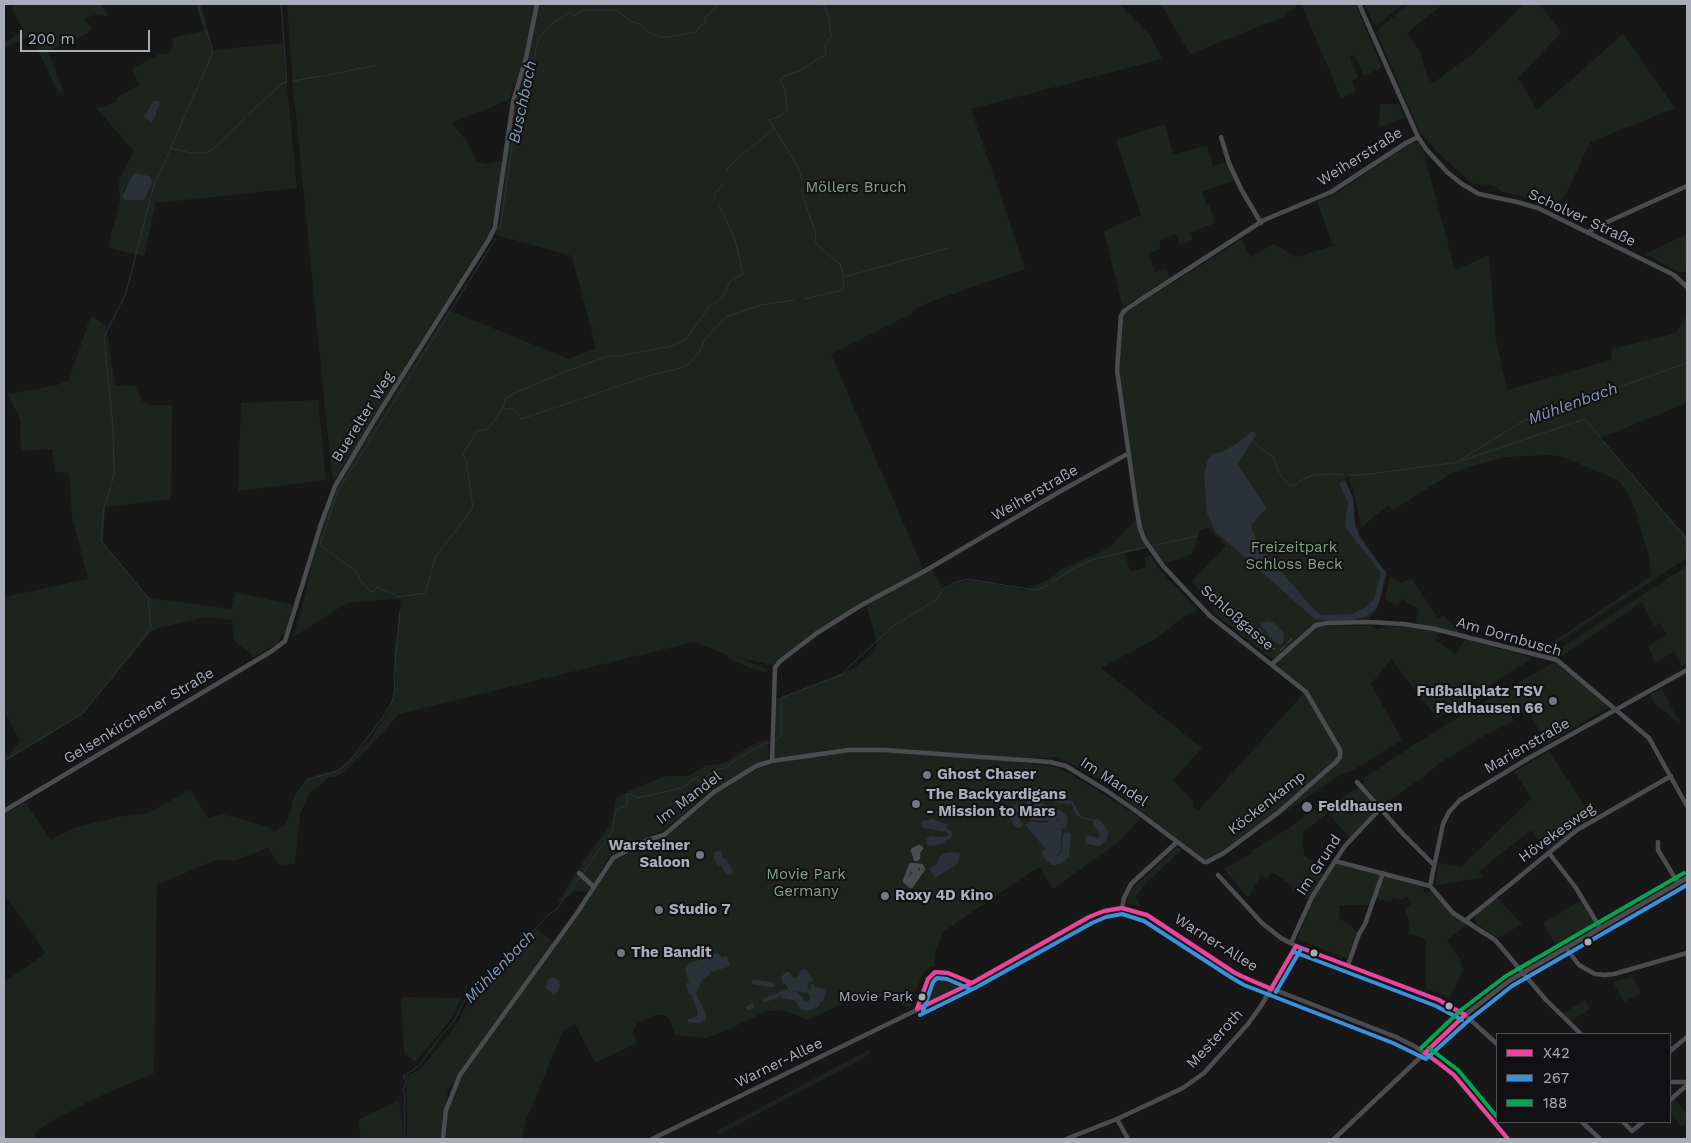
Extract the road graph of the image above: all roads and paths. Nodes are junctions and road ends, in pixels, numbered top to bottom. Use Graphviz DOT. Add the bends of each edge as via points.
graph roads {
  1 [pos="537,4"];
  2 [pos="1360,4"];
  3 [pos="1418,136"];
  4 [pos="1221,137"];
  5 [pos="1687,186"];
  6 [pos="1261,223"];
  7 [pos="1588,233"];
  8 [pos="1687,286"];
  9 [pos="1129,453"];
  10 [pos="285,641"];
  11 [pos="1272,664"];
  12 [pos="1687,670"];
  13 [pos="1616,709"];
  14 [pos="772,761"];
  15 [pos="1336,762"];
  16 [pos="1671,776"];
  17 [pos="1357,782"];
  18 [pos="1687,806"];
  19 [pos="1380,809"];
  20 [pos="4,811"];
  21 [pos="1177,842"];
  22 [pos="1658,842"];
  23 [pos="1548,853"];
  24 [pos="1334,861"];
  25 [pos="1211,862"];
  26 [pos="1434,865"];
  27 [pos="915,870"];
  28 [pos="578,873"];
  29 [pos="1383,873"];
  30 [pos="1218,875"];
  31 [pos="1687,878"];
  32 [pos="912,879"];
  33 [pos="1678,883"];
  34 [pos="1430,886"];
  35 [pos="594,887"];
  36 [pos="1122,908"];
  37 [pos="1465,920"];
  38 [pos="1600,928"];
  39 [pos="1294,945"];
  40 [pos="1566,948"];
  41 [pos="1687,953"];
  42 [pos="1348,965"];
  43 [pos="1522,972"];
  44 [pos="972,983"];
  45 [pos="1271,989"];
  46 [pos="917,1009"];
  47 [pos="1465,1015"];
  48 [pos="1580,1033"];
  49 [pos="1685,1038"];
  50 [pos="1496,1043"];
  51 [pos="1686,1045"];
  52 [pos="1671,1050"];
  53 [pos="1426,1052"];
  54 [pos="1671,1082"];
  55 [pos="1687,1084"];
  56 [pos="1671,1099"];
  57 [pos="1118,1119"];
  58 [pos="1584,1123"];
  59 [pos="1624,1123"];
  60 [pos="1642,1123"];
  61 [pos="443,1139"];
  62 [pos="652,1139"];
  63 [pos="1066,1139"];
  64 [pos="1128,1139"];
  65 [pos="1334,1139"];
  66 [pos="1508,1139"];
  67 [pos="1600,1139"];
  1 -- 10 [label="street, Buerelter Weg" via="514,102 496,222 488,241 335,486"];
  2 -- 3 [label="street, Scholver Straße"];
  3 -- 6 [label="street, Weiherstraße" via="1331,192"];
  3 -- 7 [label="street, Scholver Straße" via="1447,172 1479,194 1538,208"];
  4 -- 6 [label="street" via="1241,190"];
  5 -- 7 [label="street"];
  6 -- 9 [label="street, Weiherstraße" via="1137,302 1121,316 1117,370"];
  7 -- 8 [label="street, Scholver Straße" via="1674,275"];
  9 -- 11 [label="street, Schloßgasse" via="1140,528 1152,552 1210,616"];
  9 -- 14 [label="street, Weiherstraße" via="860,606 781,660 775,668"];
  10 -- 20 [label="street, Gelsenkirchener Straße" via="272,652"];
  11 -- 13 [label="street, Am Dornbusch" via="1320,624 1374,622 1420,626 1557,660"];
  11 -- 15 [label="street, Schloßgasse" via="1310,697 1340,750"];
  12 -- 13 [label="street, Marienstraße"];
  13 -- 16 [label="street, Am Dornbusch" via="1650,738"];
  13 -- 26 [label="street, Marienstraße" via="1460,800 1443,824"];
  14 -- 21 [label="street, Im Mandel" via="849,750 884,750 1050,762 1066,766 1107,790"];
  14 -- 35 [label="street, Im Mandel" via="756,766 714,792 664,834 613,858"];
  15 -- 25 [label="street, Köckenkamp" via="1287,806"];
  16 -- 18 [label="street, Am Dornbusch"];
  16 -- 23 [label="street, Hövekesweg" via="1587,824"];
  17 -- 19 [label="street"];
  19 -- 24 [label="street, Im Grund"];
  19 -- 26 [label="street"];
  21 -- 25 [label="street, Im Mandel" via="1204,862"];
  21 -- 36 [label="street" via="1131,884"];
  22 -- 33 [label="street" via="1658,850"];
  23 -- 37 [label="street, Hövekesweg"];
  23 -- 38 [label="street" via="1576,888"];
  24 -- 29 [label="street"];
  24 -- 39 [label="street, Im Grund" via="1312,897"];
  26 -- 34 [label="street, Marienstraße"];
  27 -- 32 [label="street"];
  28 -- 35 [label="street"];
  29 -- 34 [label="street"];
  29 -- 42 [label="street"];
  30 -- 39 [label="street" via="1262,923"];
  31 -- 33 [label="street"];
  32 -- 32 [label="street" via="905,881 911,886"];
  33 -- 38 [label="street"];
  34 -- 37 [label="street" via="1453,913"];
  35 -- 61 [label="street, Im Mandel" via="460,1075 446,1110"];
  36 -- 44 [label="street, Warner-Allee" via="1104,910 1089,917"];
  36 -- 45 [label="street, Warner-Allee" via="1147,915 1235,973"];
  37 -- 43 [label="street" via="1495,940"];
  38 -- 40 [label="street"];
  39 -- 42 [label="street"];
  39 -- 45 [label="street, Mesteroth"];
  40 -- 41 [label="street" via="1578,965 1595,974 1605,975"];
  40 -- 43 [label="street"];
  42 -- 47 [label="street" via="1438,1000"];
  43 -- 47 [label="street"];
  43 -- 48 [label="street"];
  44 -- 46 [label="street, Warner-Allee"];
  44 -- 46 [label="street" via="948,972 935,972 928,980"];
  45 -- 53 [label="street, Warner-Allee" via="1396,1037"];
  45 -- 57 [label="street, Mesteroth" via="1248,1024 1204,1073 1183,1088"];
  46 -- 62 [label="street, Warner-Allee"];
  47 -- 50 [label="street"];
  47 -- 53 [label="street"];
  49 -- 51 [label="street"];
  49 -- 52 [label="street"];
  53 -- 65 [label="street"];
  53 -- 66 [label="street, Warner-Allee" via="1458,1080"];
  54 -- 55 [label="street"];
  55 -- 56 [label="street"];
  57 -- 63 [label="street, Mesteroth"];
  57 -- 64 [label="street"];
  58 -- 67 [label="street"];
  59 -- 60 [label="street" via="1632,1130"];
}
